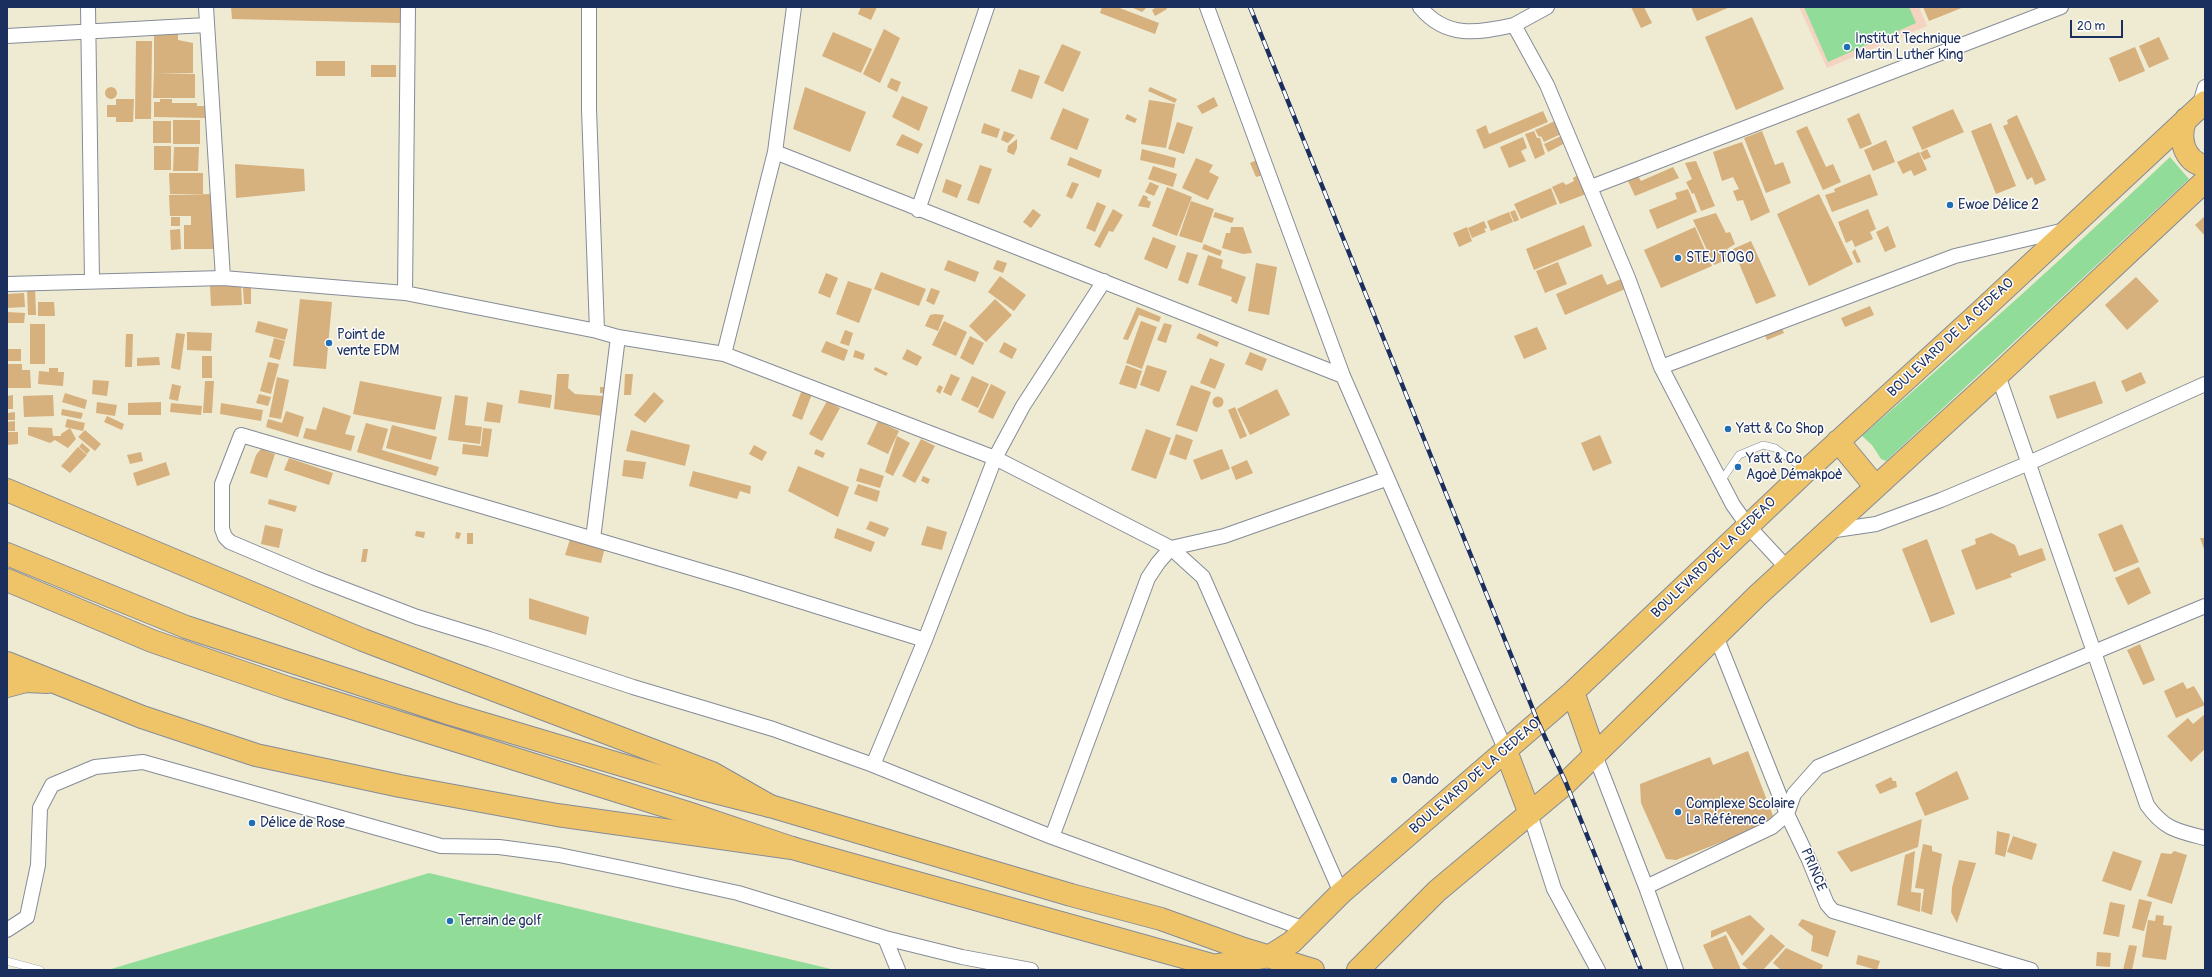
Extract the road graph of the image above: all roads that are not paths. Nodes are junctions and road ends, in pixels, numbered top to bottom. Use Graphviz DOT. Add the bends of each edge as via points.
graph roads {
  1 [pos="88,7"];
  2 [pos="206,7"];
  3 [pos="408,7"];
  4 [pos="590,7"];
  5 [pos="794,7"];
  6 [pos="987,7"];
  7 [pos="1207,7"];
  8 [pos="1420,7"];
  9 [pos="1547,7"];
  10 [pos="2061,7"];
  11 [pos="206,25"];
  12 [pos="1514,25"];
  13 [pos="87,33"];
  14 [pos="7,36"];
  15 [pos="2200,104"];
  16 [pos="775,152"];
  17 [pos="2205,166"];
  18 [pos="2205,181"];
  19 [pos="1591,187"];
  20 [pos="918,210"];
  21 [pos="2067,229"];
  22 [pos="223,278"];
  23 [pos="92,280"];
  24 [pos="1104,282"];
  25 [pos="7,284"];
  26 [pos="404,293"];
  27 [pos="597,330"];
  28 [pos="618,337"];
  29 [pos="724,354"];
  30 [pos="1661,368"];
  31 [pos="1998,375"];
  32 [pos="1343,376"];
  33 [pos="2205,384"];
  34 [pos="1838,441"];
  35 [pos="994,458"];
  36 [pos="2029,463"];
  37 [pos="1806,471"];
  38 [pos="1386,479"];
  39 [pos="1721,481"];
  40 [pos="1875,486"];
  41 [pos="7,490"];
  42 [pos="1748,526"];
  43 [pos="1828,532"];
  44 [pos="593,539"];
  45 [pos="1172,548"];
  46 [pos="7,554"];
  47 [pos="1787,568"];
  48 [pos="7,580"];
  49 [pos="2205,606"];
  50 [pos="1716,636"];
  51 [pos="925,640"];
  52 [pos="2093,651"];
  53 [pos="7,663"];
  54 [pos="55,682"];
  55 [pos="7,686"];
  56 [pos="1573,692"];
  57 [pos="1506,751"];
  58 [pos="1595,755"];
  59 [pos="873,765"];
  60 [pos="770,806"];
  61 [pos="1530,814"];
  62 [pos="1787,814"];
  63 [pos="1052,837"];
  64 [pos="2205,838"];
  65 [pos="792,848"];
  66 [pos="1646,887"];
  67 [pos="1341,893"];
  68 [pos="1306,929"];
  69 [pos="7,930"];
  70 [pos="885,938"];
  71 [pos="1270,956"];
  72 [pos="7,961"];
  73 [pos="1224,968"];
  74 [pos="40,970"];
  75 [pos="898,970"];
  76 [pos="1031,970"];
  77 [pos="1313,970"];
  78 [pos="1358,970"];
  79 [pos="1598,970"];
  80 [pos="1676,970"];
  81 [pos="2031,970"];
  1 -- 13 [label="street"];
  2 -- 11 [label="street"];
  3 -- 26 [label="street"];
  4 -- 27 [label="street" via="589,109"];
  5 -- 16 [label="street"];
  6 -- 20 [label="street"];
  7 -- 32 [label="street"];
  8 -- 12 [label="street" via="1430,19 1458,31 1480,33"];
  9 -- 12 [label="street"];
  10 -- 19 [label="street"];
  11 -- 13 [label="street"];
  11 -- 22 [label="street"];
  12 -- 19 [label="street" via="1547,85"];
  13 -- 14 [label="street"];
  13 -- 23 [label="street"];
  15 -- 17 [label="main road, BOULEVARD DE LA CEDEAO" via="2182,127 2183,146 2193,160"];
  15 -- 21 [label="main road, BOULEVARD DE LA CEDEAO"];
  16 -- 20 [label="street"];
  16 -- 29 [label="street"];
  18 -- 31 [label="main road"];
  19 -- 30 [label="street"];
  20 -- 24 [label="street"];
  21 -- 30 [label="street" via="1955,256"];
  21 -- 34 [label="main road, BOULEVARD DE LA CEDEAO"];
  22 -- 23 [label="street"];
  22 -- 26 [label="street"];
  23 -- 25 [label="street"];
  24 -- 32 [label="street"];
  24 -- 35 [label="street" via="1022,406"];
  26 -- 27 [label="street"];
  27 -- 28 [label="street"];
  28 -- 29 [label="street"];
  28 -- 44 [label="street"];
  29 -- 35 [label="street"];
  30 -- 39 [label="street"];
  31 -- 36 [label="street"];
  31 -- 40 [label="main road"];
  32 -- 38 [label="street"];
  33 -- 36 [label="street"];
  34 -- 37 [label="main road, BOULEVARD DE LA CEDEAO"];
  34 -- 40 [label="main road"];
  35 -- 45 [label="street"];
  35 -- 51 [label="street"];
  36 -- 43 [label="street" via="1876,524"];
  36 -- 52 [label="street"];
  37 -- 39 [label="lane" via="1775,448 1763,445 1740,455"];
  37 -- 42 [label="main road, BOULEVARD DE LA CEDEAO"];
  38 -- 45 [label="street" via="1224,536"];
  38 -- 57 [label="street"];
  39 -- 42 [label="street" via="1733,505"];
  40 -- 43 [label="main road"];
  41 -- 60 [label="main road" via="363,640 712,772"];
  42 -- 47 [label="street"];
  42 -- 56 [label="main road, BOULEVARD DE LA CEDEAO"];
  43 -- 47 [label="main road"];
  44 -- 51 [label="street"];
  44 -- 59 [label="street" via="241,435 222,484 222,529 230,542 417,617 773,729"];
  45 -- 63 [label="street" via="1148,578"];
  45 -- 67 [label="street" via="1203,577"];
  46 -- 60 [label="main road" via="186,627 331,675 691,786"];
  47 -- 50 [label="main road"];
  48 -- 65 [label="main road" via="152,641 281,686"];
  49 -- 52 [label="street"];
  50 -- 58 [label="main road"];
  50 -- 62 [label="street, PRINCE"];
  51 -- 59 [label="street"];
  52 -- 62 [label="street" via="1818,767 1794,794"];
  52 -- 64 [label="street" via="2147,805 2156,819 2174,831"];
  53 -- 54 [label="main road"];
  54 -- 55 [label="main road" via="26,681"];
  54 -- 65 [label="main road" via="142,717 256,755 400,786 557,815"];
  56 -- 57 [label="main road, BOULEVARD DE LA CEDEAO"];
  56 -- 58 [label="main road"];
  57 -- 61 [label="main road"];
  57 -- 67 [label="main road, BOULEVARD DE LA CEDEAO"];
  58 -- 61 [label="main road"];
  58 -- 66 [label="street"];
  59 -- 63 [label="street"];
  60 -- 71 [label="main road" via="1161,919"];
  61 -- 78 [label="main road" via="1438,891"];
  61 -- 79 [label="street" via="1554,889"];
  62 -- 66 [label="street" via="1772,827"];
  62 -- 81 [label="street, PRINCE" via="1827,904 1833,911"];
  63 -- 68 [label="street"];
  65 -- 73 [label="main road"];
  66 -- 80 [label="street"];
  67 -- 68 [label="main road, BOULEVARD DE LA CEDEAO"];
  68 -- 71 [label="main road, BOULEVARD DE LA CEDEAO"];
  69 -- 70 [label="street" via="27,917 38,865 40,808 52,785 95,767 143,762 441,846 498,847 559,855 632,870 738,893"];
  70 -- 75 [label="street"];
  70 -- 76 [label="street" via="962,957"];
  71 -- 73 [label="main road"];
  71 -- 77 [label="main road"];
  72 -- 74 [label="lane"];
}
